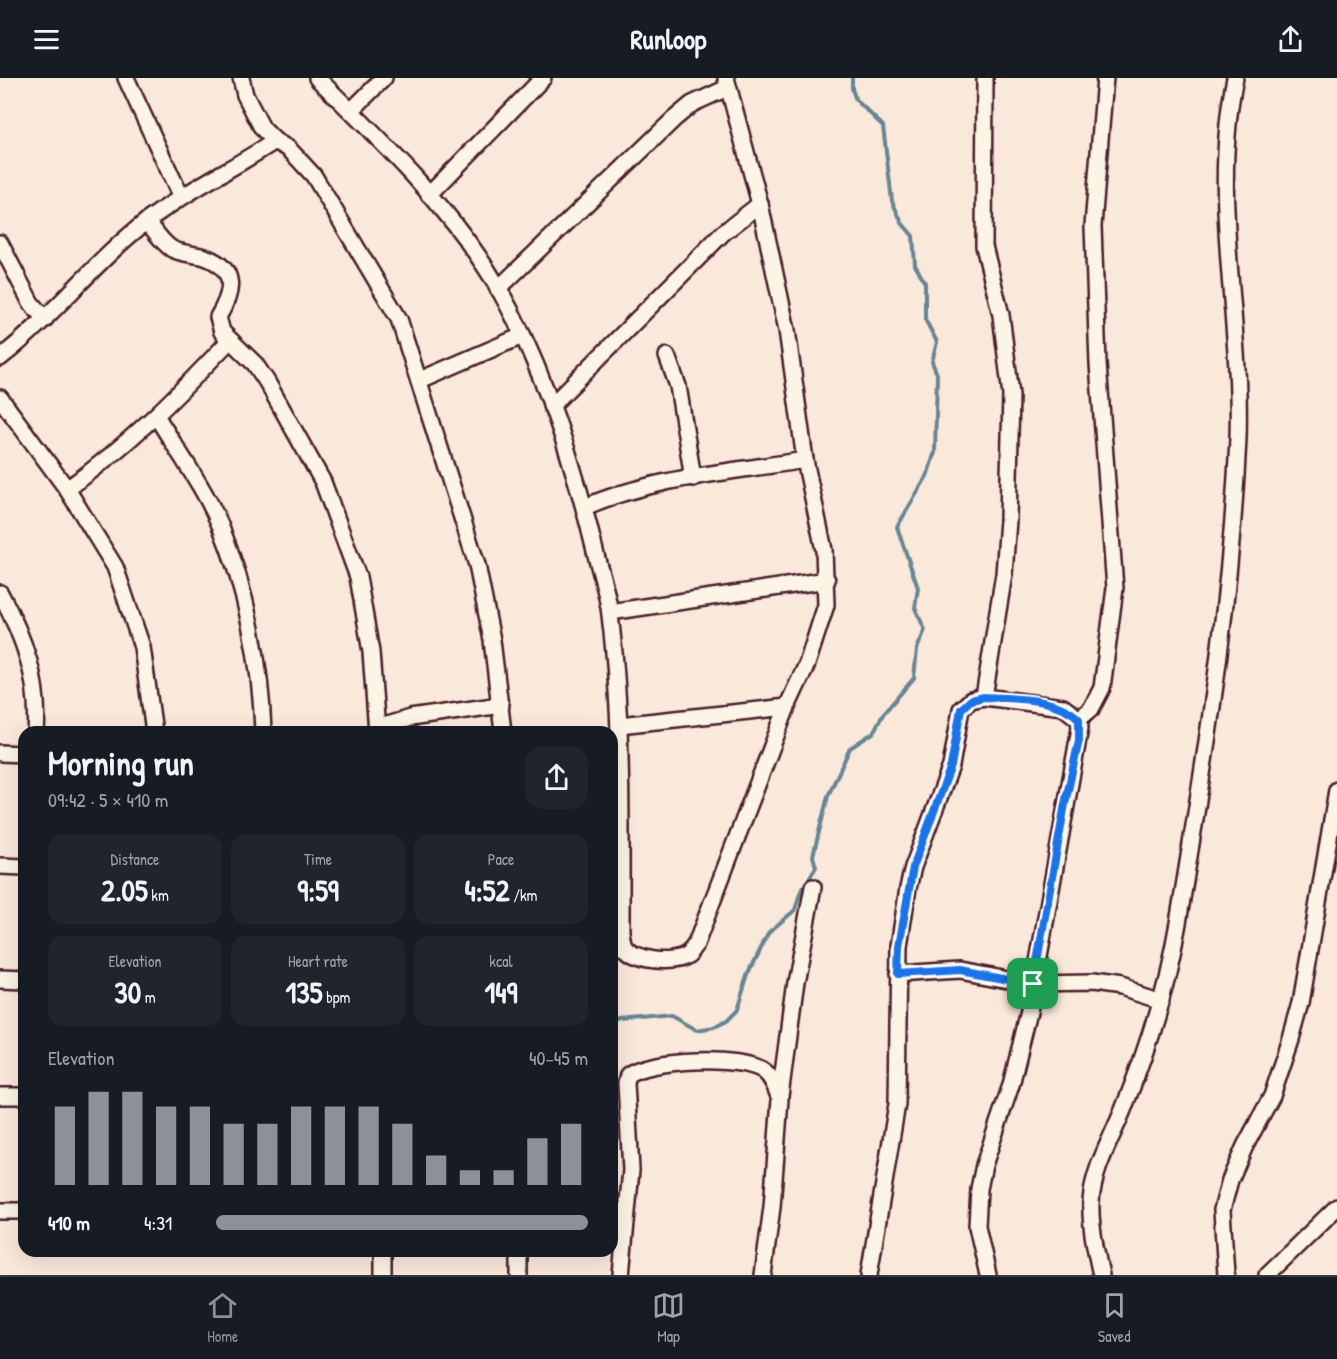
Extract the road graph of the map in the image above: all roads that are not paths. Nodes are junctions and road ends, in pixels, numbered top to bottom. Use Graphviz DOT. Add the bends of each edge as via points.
graph roads {
  1 [pos="126,78"];
  2 [pos="241,78"];
  3 [pos="317,78"];
  4 [pos="384,78"];
  5 [pos="543,78"];
  6 [pos="985,78"];
  7 [pos="1105,78"];
  8 [pos="1235,78"];
  9 [pos="727,83"];
  10 [pos="351,111"];
  11 [pos="275,141"];
  12 [pos="429,195"];
  13 [pos="181,197"];
  14 [pos="760,204"];
  15 [pos="147,221"];
  16 [pos="0,243"];
  17 [pos="498,289"];
  18 [pos="45,319"];
  19 [pos="522,336"];
  20 [pos="230,340"];
  21 [pos="667,356"];
  22 [pos="0,358"];
  23 [pos="420,380"];
  24 [pos="0,398"];
  25 [pos="551,406"];
  26 [pos="157,417"];
  27 [pos="806,460"];
  28 [pos="693,478"];
  29 [pos="67,489"];
  30 [pos="585,507"];
  31 [pos="827,579"];
  32 [pos="0,592"];
  33 [pos="610,612"];
  34 [pos="984,697"];
  35 [pos="501,705"];
  36 [pos="787,707"];
  37 [pos="1079,719"];
  38 [pos="619,724"];
  39 [pos="36,726"];
  40 [pos="153,726"];
  41 [pos="262,726"];
  42 [pos="377,726"];
  43 [pos="388,726"];
  44 [pos="503,726"];
  45 [pos="0,753"];
  46 [pos="18,754"];
  47 [pos="618,781"];
  48 [pos="1337,790"];
  49 [pos="0,866"];
  50 [pos="18,867"];
  51 [pos="813,887"];
  52 [pos="618,910"];
  53 [pos="898,974"];
  54 [pos="0,979"];
  55 [pos="18,980"];
  56 [pos="1033,984"];
  57 [pos="1161,1000"];
  58 [pos="0,1096"];
  59 [pos="18,1096"];
  60 [pos="780,1099"];
  61 [pos="1337,1207"];
  62 [pos="0,1211"];
  63 [pos="18,1211"];
  64 [pos="383,1257"];
  65 [pos="519,1257"];
  66 [pos="1275,1272"];
  67 [pos="383,1275"];
  68 [pos="519,1275"];
  69 [pos="621,1275"];
  70 [pos="763,1275"];
  71 [pos="869,1275"];
  72 [pos="988,1275"];
  73 [pos="1101,1275"];
  74 [pos="1226,1275"];
  1 -- 13 [label="street"];
  2 -- 11 [label="street" via="253,113"];
  3 -- 10 [label="street"];
  4 -- 10 [label="street"];
  5 -- 12 [label="street"];
  6 -- 34 [label="street" via="984,246 1001,315 1011,395 1006,549"];
  7 -- 37 [label="street" via="1092,226 1115,588 1102,688 1091,709"];
  8 -- 57 [label="street" via="1224,161 1238,393 1232,524 1206,754"];
  9 -- 14 [label="street"];
  9 -- 17 [label="street" via="674,120"];
  10 -- 12 [label="street"];
  11 -- 13 [label="street"];
  11 -- 23 [label="street" via="289,149 314,176 378,280 399,319"];
  12 -- 17 [label="street"];
  13 -- 15 [label="street"];
  14 -- 25 [label="street" via="715,241"];
  14 -- 27 [label="street" via="787,330"];
  15 -- 18 [label="street"];
  15 -- 20 [label="street" via="172,249 220,264 229,276 231,292 218,317 222,332"];
  16 -- 18 [label="street" via="31,303"];
  17 -- 19 [label="street"];
  18 -- 22 [label="street"];
  19 -- 23 [label="street"];
  19 -- 25 [label="street"];
  20 -- 26 [label="street"];
  20 -- 42 [label="street" via="255,364 288,418 323,483 346,542 360,588 371,652"];
  21 -- 28 [label="street" via="678,386"];
  23 -- 35 [label="street" via="477,565"];
  24 -- 29 [label="street"];
  25 -- 30 [label="street"];
  26 -- 29 [label="street"];
  26 -- 41 [label="street" via="219,523 235,568 255,660"];
  27 -- 28 [label="street"];
  27 -- 31 [label="street"];
  28 -- 30 [label="street" via="608,497"];
  29 -- 40 [label="street" via="115,567 126,597 147,670"];
  30 -- 33 [label="street"];
  31 -- 33 [label="street"];
  31 -- 36 [label="street" via="821,624"];
  32 -- 39 [label="street" via="28,652 36,695"];
  33 -- 38 [label="street"];
  34 -- 37 [label="street" via="1051,704 1063,707"];
  34 -- 53 [label="street" via="971,700 961,709 951,766 913,867"];
  35 -- 43 [label="street" via="410,718"];
  35 -- 44 [label="street"];
  36 -- 38 [label="street"];
  36 -- 52 [label="street" via="712,905 696,944 687,955 672,960 634,954 624,947"];
  37 -- 56 [label="street" via="1079,740"];
  38 -- 47 [label="street"];
  45 -- 46 [label="street"];
  48 -- 74 [label="street" via="1292,1039 1272,1096 1230,1180 1222,1210"];
  49 -- 50 [label="street"];
  51 -- 60 [label="street" via="798,963"];
  53 -- 56 [label="street" via="960,970"];
  53 -- 71 [label="street" via="897,1104"];
  54 -- 55 [label="street"];
  56 -- 57 [label="street" via="1092,983"];
  56 -- 72 [label="street" via="1011,1085 979,1189 977,1226"];
  57 -- 73 [label="street" via="1093,1190 1091,1204"];
  58 -- 59 [label="street"];
  60 -- 69 [label="street" via="764,1072 748,1064 726,1061 656,1065 628,1075 631,1170"];
  60 -- 70 [label="street"];
  61 -- 66 [label="street"];
  62 -- 63 [label="street"];
  64 -- 67 [label="street"];
  65 -- 68 [label="street"];
}
